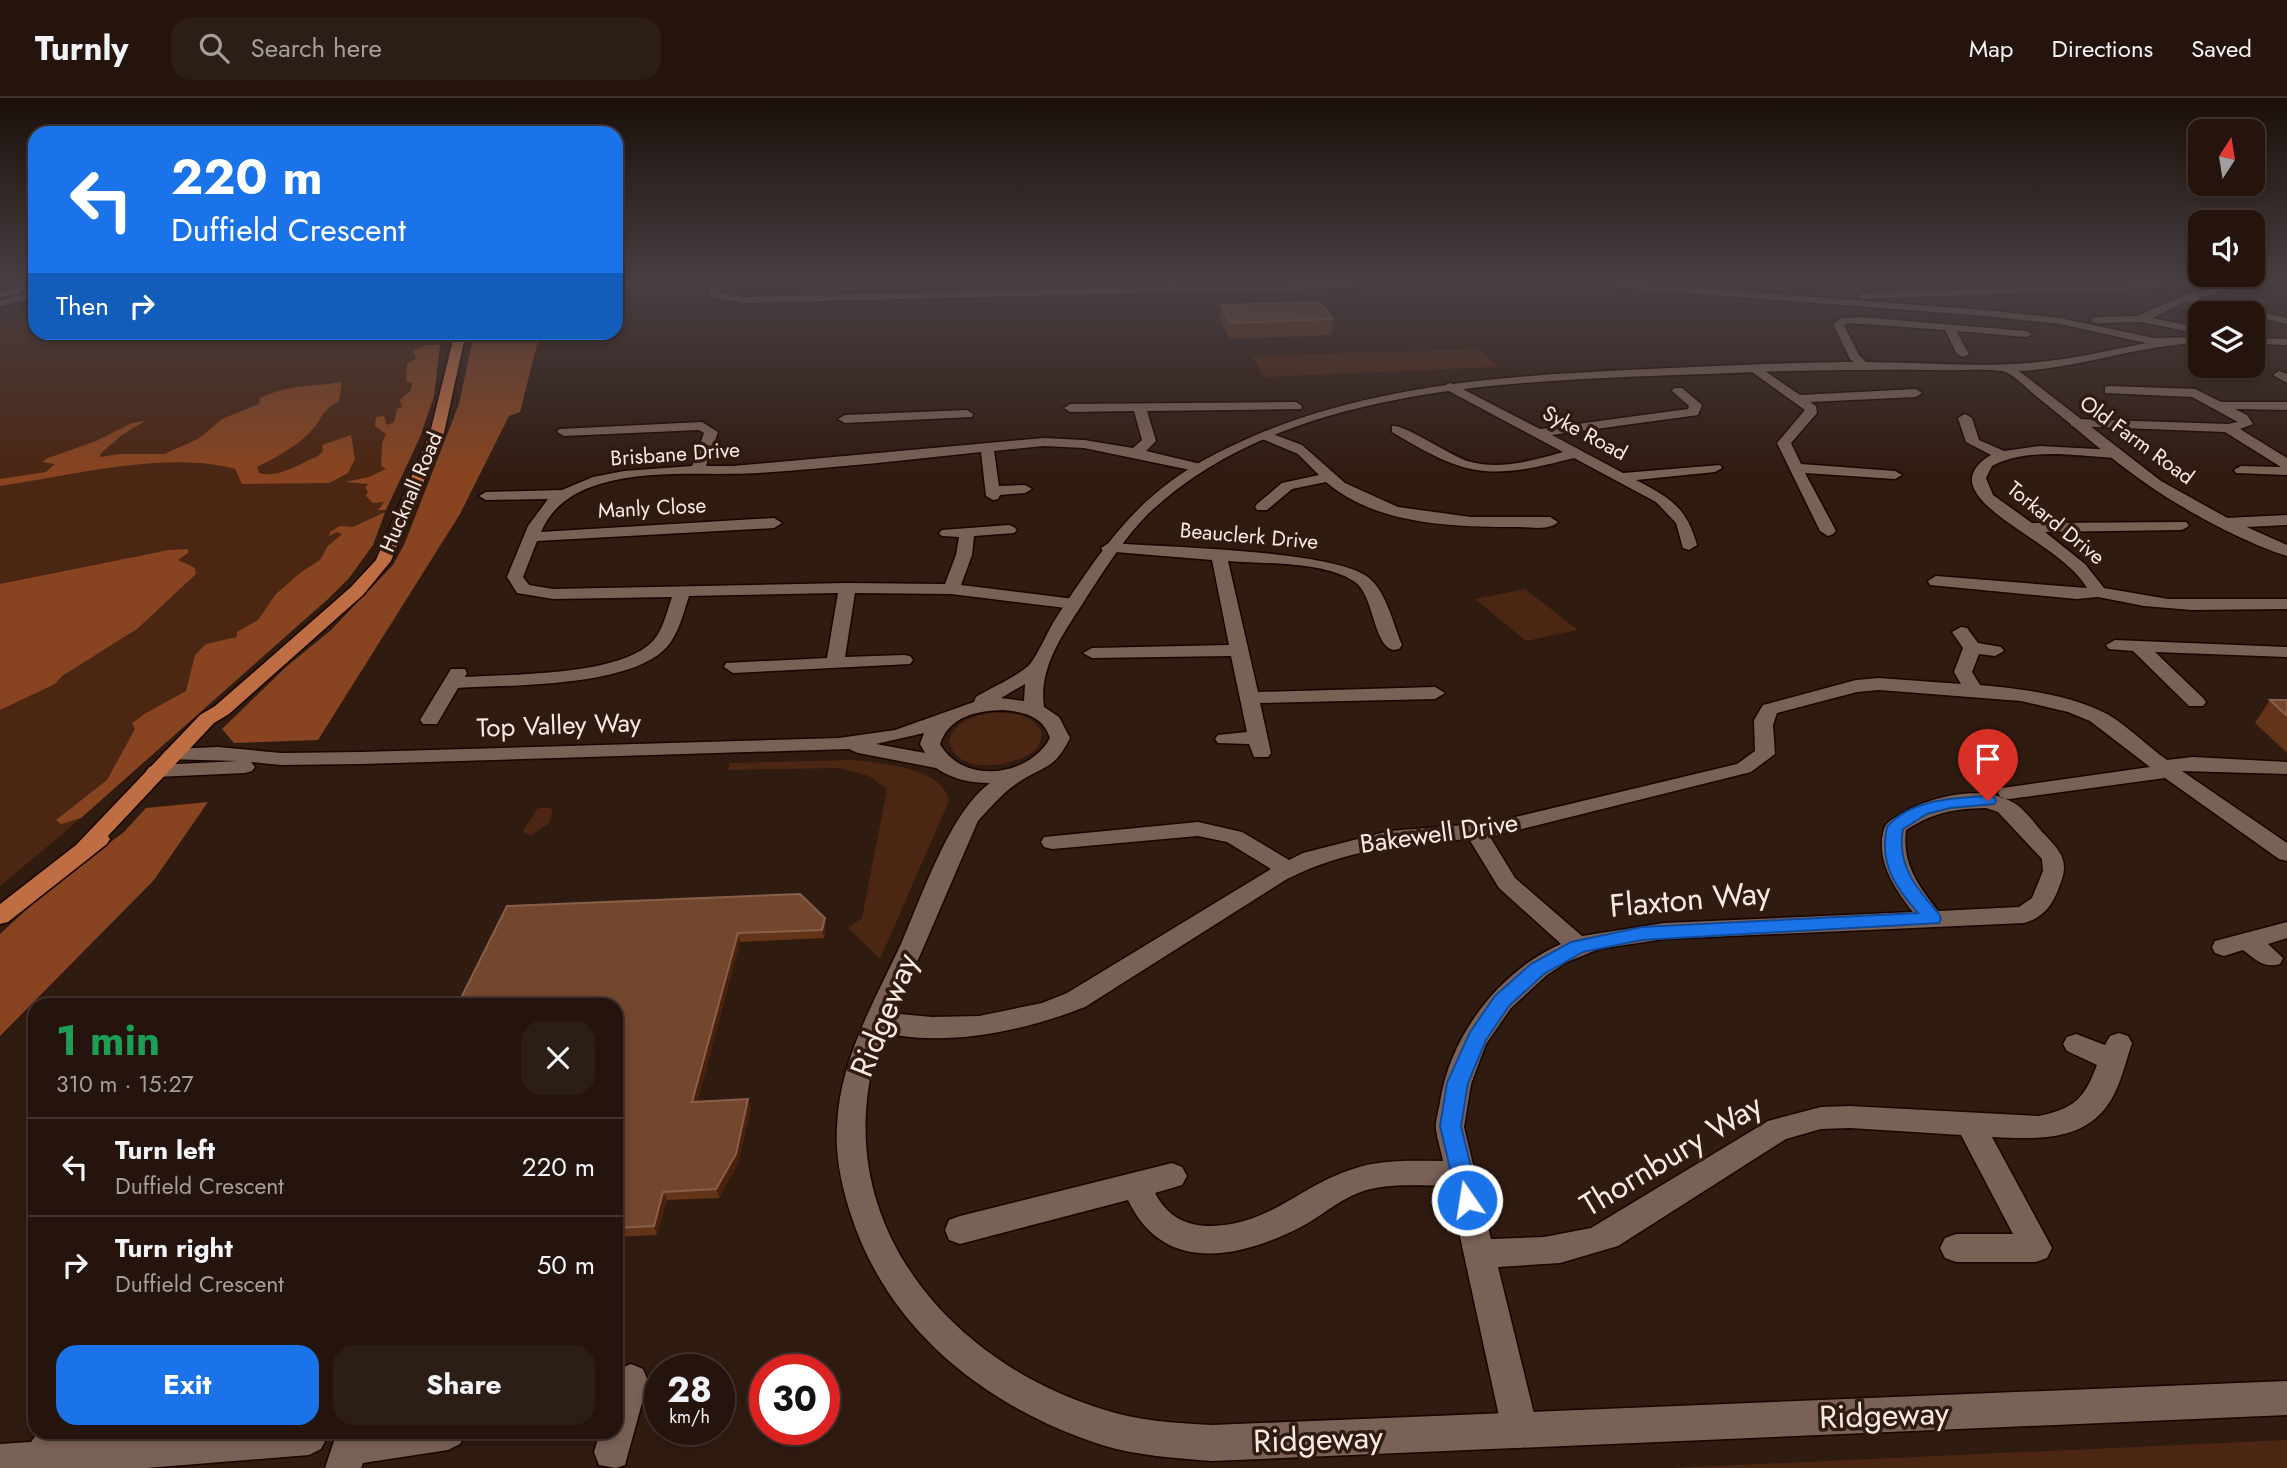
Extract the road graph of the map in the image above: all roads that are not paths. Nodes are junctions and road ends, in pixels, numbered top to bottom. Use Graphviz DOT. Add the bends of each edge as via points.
graph roads {
  1 [pos="458,346"];
  2 [pos="1849,346"];
  3 [pos="1962,346"];
  4 [pos="2127,346"];
  5 [pos="2148,346"];
  6 [pos="2125,350"];
  7 [pos="1966,352"];
  8 [pos="1864,366"];
  9 [pos="1756,369"];
  10 [pos="2012,371"];
  11 [pos="1451,387"];
  12 [pos="2109,390"];
  13 [pos="1911,395"];
  14 [pos="1665,398"];
  15 [pos="1801,399"];
  16 [pos="2220,405"];
  17 [pos="2287,406"];
  18 [pos="1139,407"];
  19 [pos="1287,407"];
  20 [pos="1070,408"];
  21 [pos="967,414"];
  22 [pos="845,419"];
  23 [pos="1949,421"];
  24 [pos="2076,423"];
  25 [pos="2228,428"];
  26 [pos="1408,433"];
  27 [pos="1540,433"];
  28 [pos="574,434"];
  29 [pos="916,435"];
  30 [pos="1265,435"];
  31 [pos="987,447"];
  32 [pos="1137,452"];
  33 [pos="1577,453"];
  34 [pos="2115,454"];
  35 [pos="2001,455"];
  36 [pos="2287,464"];
  37 [pos="1200,468"];
  38 [pos="1715,468"];
  39 [pos="1795,468"];
  40 [pos="2241,470"];
  41 [pos="2287,471"];
  42 [pos="696,472"];
  43 [pos="1895,475"];
  44 [pos="1328,477"];
  45 [pos="1623,477"];
  46 [pos="1026,489"];
  47 [pos="565,494"];
  48 [pos="496,498"];
  49 [pos="1273,503"];
  50 [pos="2287,520"];
  51 [pos="774,522"];
  52 [pos="2225,523"];
  53 [pos="1541,524"];
  54 [pos="2181,525"];
  55 [pos="2027,528"];
  56 [pos="1009,530"];
  57 [pos="1828,531"];
  58 [pos="967,532"];
  59 [pos="947,533"];
  60 [pos="1705,533"];
  61 [pos="533,537"];
  62 [pos="1109,548"];
  63 [pos="2287,551"];
  64 [pos="1219,556"];
  65 [pos="1936,581"];
  66 [pos="848,588"];
  67 [pos="951,589"];
  68 [pos="682,592"];
  69 [pos="2098,592"];
  70 [pos="2285,598"];
  71 [pos="1074,604"];
  72 [pos="1961,632"];
  73 [pos="1409,634"];
  74 [pos="2115,645"];
  75 [pos="2138,646"];
  76 [pos="1972,648"];
  77 [pos="1239,650"];
  78 [pos="1995,651"];
  79 [pos="2287,652"];
  80 [pos="1092,653"];
  81 [pos="904,660"];
  82 [pos="835,663"];
  83 [pos="733,667"];
  84 [pos="1035,670"];
  85 [pos="1421,690"];
  86 [pos="1975,692"];
  87 [pos="2196,695"];
  88 [pos="1249,698"];
  89 [pos="968,708"];
  90 [pos="1035,709"];
  91 [pos="947,718"];
  92 [pos="430,720"];
  93 [pos="1225,739"];
  94 [pos="839,744"];
  95 [pos="939,762"];
  96 [pos="174,763"];
  97 [pos="2287,768"];
  98 [pos="2166,769"];
  99 [pos="963,774"];
  100 [pos="1018,774"];
  101 [pos="2022,795"];
  102 [pos="968,819"];
  103 [pos="1475,831"];
  104 [pos="1052,842"];
  105 [pos="2287,854"];
  106 [pos="1288,869"];
  107 [pos="0,916"];
  108 [pos="1932,919"];
  109 [pos="2287,930"];
  110 [pos="1578,946"];
  111 [pos="2270,958"];
  112 [pos="879,1022"];
  113 [pos="2076,1044"];
  114 [pos="1970,1124"];
  115 [pos="1461,1173"];
  116 [pos="1172,1176"];
  117 [pos="1136,1185"];
  118 [pos="960,1230"];
  119 [pos="1956,1248"];
  120 [pos="1479,1253"];
  121 [pos="631,1381"];
  122 [pos="2287,1398"];
  123 [pos="623,1405"];
  124 [pos="1520,1430"];
  125 [pos="244,1439"];
  126 [pos="407,1439"];
  127 [pos="615,1439"];
  128 [pos="50,1445"];
  129 [pos="349,1449"];
  130 [pos="612,1452"];
  131 [pos="0,1462"];
  1 -- 96 [label="main road, Hucknall Road" via="437,433 383,561 339,608 222,710 221,718"];
  2 -- 8 [label="street"];
  3 -- 7 [label="street"];
  4 -- 6 [label="street"];
  5 -- 6 [label="street"];
  6 -- 10 [label="street"];
  8 -- 9 [label="street"];
  8 -- 10 [label="street"];
  9 -- 11 [label="street" via="1572,376"];
  9 -- 15 [label="street"];
  10 -- 24 [label="street, Old Farm Road"];
  11 -- 27 [label="street, Syke Road"];
  11 -- 30 [label="street" via="1342,410"];
  12 -- 16 [label="street" via="2175,391 2204,396"];
  13 -- 15 [label="street"];
  14 -- 27 [label="street" via="1681,394 1696,405 1688,414"];
  15 -- 39 [label="street" via="1811,413 1784,443"];
  16 -- 17 [label="street"];
  16 -- 25 [label="street" via="2246,424"];
  18 -- 19 [label="street"];
  18 -- 20 [label="street" via="1085,403"];
  18 -- 32 [label="street" via="1149,441"];
  21 -- 29 [label="street" via="952,409"];
  22 -- 29 [label="street"];
  23 -- 35 [label="street" via="1966,421 1976,445"];
  24 -- 25 [label="street"];
  24 -- 34 [label="street, Old Farm Road"];
  25 -- 36 [label="street"];
  26 -- 33 [label="street" via="1458,463 1482,469 1510,469"];
  27 -- 33 [label="street, Syke Road"];
  28 -- 42 [label="street" via="702,426 711,432"];
  29 -- 31 [label="street, Brisbane Drive"];
  29 -- 42 [label="street, Brisbane Drive" via="756,469"];
  30 -- 37 [label="street"];
  30 -- 44 [label="street" via="1306,454"];
  31 -- 32 [label="street, Brisbane Drive" via="1077,441"];
  31 -- 46 [label="street" via="992,493"];
  32 -- 37 [label="street, Brisbane Drive"];
  33 -- 45 [label="street, Syke Road"];
  34 -- 35 [label="street, Torkard Drive" via="2029,451"];
  34 -- 52 [label="street, Old Farm Road" via="2156,484"];
  35 -- 55 [label="street, Torkard Drive" via="1983,465 1981,490"];
  37 -- 62 [label="street" via="1150,504"];
  38 -- 45 [label="street" via="1695,465"];
  39 -- 43 [label="street"];
  39 -- 57 [label="street"];
  40 -- 41 [label="street"];
  42 -- 47 [label="street, Brisbane Drive" via="621,476"];
  44 -- 49 [label="street" via="1297,482"];
  44 -- 53 [label="street" via="1372,502 1423,517"];
  45 -- 60 [label="street, Syke Road" via="1668,505 1688,538"];
  47 -- 48 [label="street"];
  47 -- 61 [label="street, Brisbane Drive" via="545,510"];
  50 -- 52 [label="street"];
  51 -- 61 [label="street, Manly Close"];
  52 -- 63 [label="street, Old Farm Road"];
  54 -- 55 [label="street" via="2155,521"];
  55 -- 69 [label="street, Torkard Drive" via="2083,571"];
  56 -- 58 [label="street"];
  58 -- 59 [label="street"];
  58 -- 67 [label="street"];
  61 -- 68 [label="street, Brisbane Drive" via="515,577 523,589 552,594"];
  62 -- 64 [label="street, Beauclerk Drive"];
  62 -- 71 [label="street"];
  64 -- 73 [label="street, Beauclerk Drive" via="1305,562 1343,571 1370,588 1391,640"];
  64 -- 77 [label="street"];
  65 -- 69 [label="street, Torkard Drive"];
  66 -- 67 [label="street, Brisbane Drive"];
  66 -- 68 [label="street, Brisbane Drive"];
  66 -- 82 [label="street"];
  67 -- 71 [label="street, Brisbane Drive"];
  68 -- 92 [label="street" via="663,640 628,664 601,672 456,677"];
  69 -- 70 [label="street" via="2138,600 2230,605"];
  71 -- 84 [label="street"];
  72 -- 76 [label="street"];
  74 -- 75 [label="street"];
  75 -- 79 [label="street"];
  75 -- 87 [label="street"];
  76 -- 78 [label="street"];
  76 -- 86 [label="street" via="1963,672"];
  77 -- 80 [label="street" via="1112,659"];
  77 -- 88 [label="street"];
  81 -- 82 [label="street"];
  82 -- 83 [label="street" via="752,672"];
  84 -- 89 [label="street"];
  84 -- 90 [label="street" via="1031,694"];
  85 -- 88 [label="street"];
  86 -- 98 [label="street, Bakewell Drive" via="2036,697 2071,706 2106,722"];
  86 -- 103 [label="street, Bakewell Drive" via="1879,684 1788,703 1763,715 1765,754 1744,768"];
  88 -- 93 [label="street" via="1260,745"];
  89 -- 90 [label="street" via="1003,704"];
  89 -- 91 [label="street"];
  90 -- 100 [label="street" via="1054,722 1058,746 1044,762"];
  91 -- 94 [label="street, Top Valley Way" via="898,735"];
  91 -- 95 [label="street" via="930,744"];
  94 -- 95 [label="street, Top Valley Way"];
  94 -- 96 [label="street, Top Valley Way" via="281,759 248,767"];
  95 -- 99 [label="street"];
  96 -- 107 [label="main road, Hucknall Road" via="87,845"];
  97 -- 98 [label="street" via="2193,763"];
  98 -- 101 [label="street"];
  98 -- 105 [label="street, Bakewell Drive"];
  99 -- 100 [label="street"];
  99 -- 102 [label="street, Ridgeway"];
  100 -- 102 [label="street, Ridgeway" via="993,791"];
  102 -- 112 [label="street, Ridgeway"];
  103 -- 106 [label="street, Bakewell Drive" via="1349,846"];
  103 -- 110 [label="street" via="1507,883"];
  104 -- 106 [label="street" via="1076,832 1216,831"];
  106 -- 112 [label="street, Bakewell Drive" via="1076,1000 1045,1013 997,1025 954,1029"];
  108 -- 108 [label="street" via="1903,884 1891,845 1895,827 1921,811 1966,801 2000,804 2053,857 2054,872 2042,902 2024,915"];
  108 -- 110 [label="street, Flaxton Way" via="1664,931"];
  109 -- 111 [label="street" via="2236,944"];
  110 -- 115 [label="street, Flaxton Way" via="1537,969 1502,1001 1477,1038 1458,1083 1450,1126"];
  112 -- 124 [label="street, Ridgeway" via="860,1064 850,1138 853,1178 865,1221 897,1282 938,1333 987,1373 1050,1407 1158,1440 1212,1443"];
  113 -- 114 [label="street, Thornbury Way" via="2116,1051 2100,1094 2087,1110 2070,1121 2039,1128"];
  114 -- 119 [label="street" via="2036,1248"];
  114 -- 120 [label="street, Thornbury Way" via="1850,1117 1799,1122 1778,1129 1585,1246"];
  115 -- 117 [label="street" via="1380,1175 1353,1181 1287,1220 1246,1233 1199,1240 1173,1233 1153,1218"];
  115 -- 120 [label="street, Flaxton Way"];
  116 -- 117 [label="street"];
  117 -- 118 [label="street"];
  120 -- 124 [label="street, Flaxton Way"];
  121 -- 123 [label="street"];
  122 -- 124 [label="street, Ridgeway"];
  125 -- 128 [label="street"];
  126 -- 129 [label="street"];
  127 -- 130 [label="street"];
  128 -- 131 [label="street"];
}
